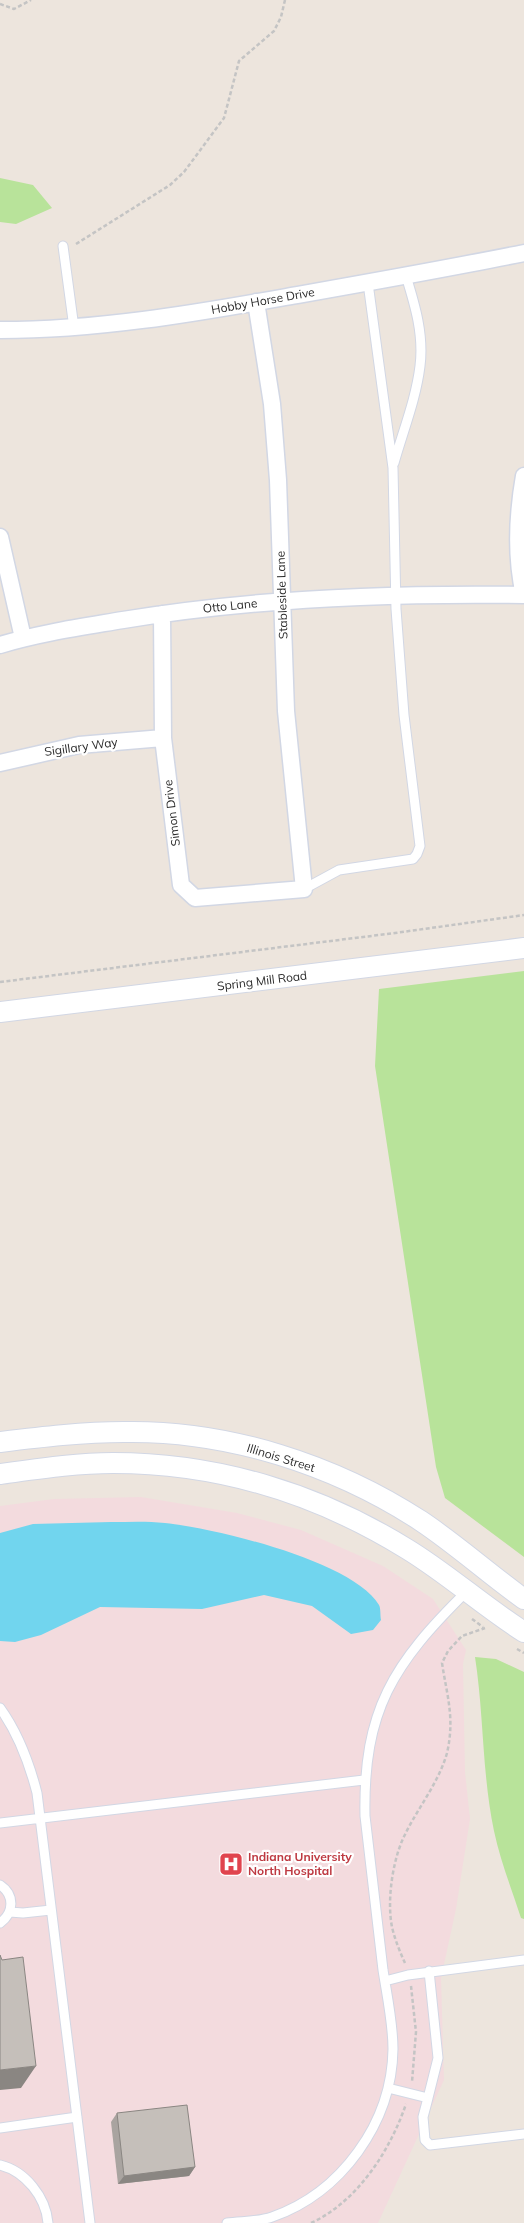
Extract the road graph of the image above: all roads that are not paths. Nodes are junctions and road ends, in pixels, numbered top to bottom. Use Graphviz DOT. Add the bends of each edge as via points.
graph roads {
  1 [pos="63,246"];
  2 [pos="524,253"];
  3 [pos="406,276"];
  4 [pos="368,283"];
  5 [pos="256,302"];
  6 [pos="74,328"];
  7 [pos="0,330"];
  8 [pos="393,468"];
  9 [pos="524,476"];
  10 [pos="0,536"];
  11 [pos="524,595"];
  12 [pos="396,597"];
  13 [pos="282,600"];
  14 [pos="162,614"];
  15 [pos="23,638"];
  16 [pos="0,645"];
  17 [pos="163,738"];
  18 [pos="0,763"];
  19 [pos="304,889"];
  20 [pos="524,948"];
  21 [pos="0,1012"];
  22 [pos="0,1442"];
  23 [pos="0,1474"];
  24 [pos="461,1597"];
  25 [pos="524,1599"];
  26 [pos="520,1640"];
  27 [pos="0,1708"];
  28 [pos="364,1780"];
  29 [pos="40,1818"];
  30 [pos="0,1823"];
  31 [pos="0,1884"];
  32 [pos="51,1910"];
  33 [pos="10,1912"];
  34 [pos="0,1923"];
  35 [pos="524,1960"];
  36 [pos="429,1971"];
  37 [pos="385,1981"];
  38 [pos="388,2088"];
  39 [pos="428,2098"];
  40 [pos="77,2117"];
  41 [pos="0,2128"];
  42 [pos="524,2134"];
  43 [pos="0,2165"];
  44 [pos="48,2223"];
  45 [pos="90,2223"];
  46 [pos="227,2223"];
  1 -- 6 [label="lane"];
  2 -- 3 [label="street, Hobby Horse Drive"];
  3 -- 4 [label="street, Hobby Horse Drive"];
  3 -- 8 [label="lane" via="417,311 420,366"];
  4 -- 5 [label="street, Hobby Horse Drive"];
  4 -- 8 [label="lane"];
  5 -- 6 [label="street, Hobby Horse Drive"];
  5 -- 13 [label="street, Stableside Lane" via="272,404"];
  6 -- 7 [label="street, Hobby Horse Drive"];
  8 -- 12 [label="lane"];
  9 -- 11 [label="street" via="517,530"];
  10 -- 15 [label="street"];
  11 -- 12 [label="street, Otto Lane"];
  12 -- 13 [label="street, Otto Lane"];
  12 -- 19 [label="lane" via="404,716 420,846 418,854 413,859 339,870"];
  13 -- 14 [label="street, Otto Lane"];
  13 -- 19 [label="street, Stableside Lane" via="286,711"];
  14 -- 15 [label="street, Otto Lane"];
  14 -- 17 [label="street, Simon Drive"];
  15 -- 16 [label="street, Otto Lane"];
  17 -- 18 [label="street, Sigillary Way" via="79,745"];
  17 -- 19 [label="street, Simon Drive" via="181,885 195,898"];
  20 -- 21 [label="street, Spring Mill Road"];
  22 -- 25 [label="street, Illinois Street" via="125,1432 172,1434 238,1444 294,1460 364,1489 422,1522"];
  23 -- 24 [label="street" via="84,1464 140,1464 196,1469 252,1480 357,1520 422,1558"];
  24 -- 26 [label="street"];
  24 -- 28 [label="lane" via="420,1640 396,1673 370,1735"];
  27 -- 29 [label="lane" via="9,1720 30,1768"];
  28 -- 29 [label="lane"];
  28 -- 37 [label="lane" via="365,1816"];
  29 -- 30 [label="lane"];
  29 -- 32 [label="lane"];
  31 -- 33 [label="lane" via="11,1898"];
  32 -- 33 [label="lane"];
  32 -- 40 [label="lane"];
  33 -- 34 [label="lane"];
  35 -- 36 [label="lane"];
  36 -- 37 [label="lane"];
  36 -- 39 [label="lane" via="438,2058"];
  37 -- 38 [label="lane" via="393,2049"];
  38 -- 39 [label="lane"];
  38 -- 46 [label="lane" via="372,2130 354,2158 328,2185 300,2206 270,2218"];
  39 -- 42 [label="lane" via="423,2117 425,2140 430,2145"];
  40 -- 41 [label="lane"];
  40 -- 45 [label="lane"];
  43 -- 44 [label="lane" via="11,2168 34,2186"];
}
